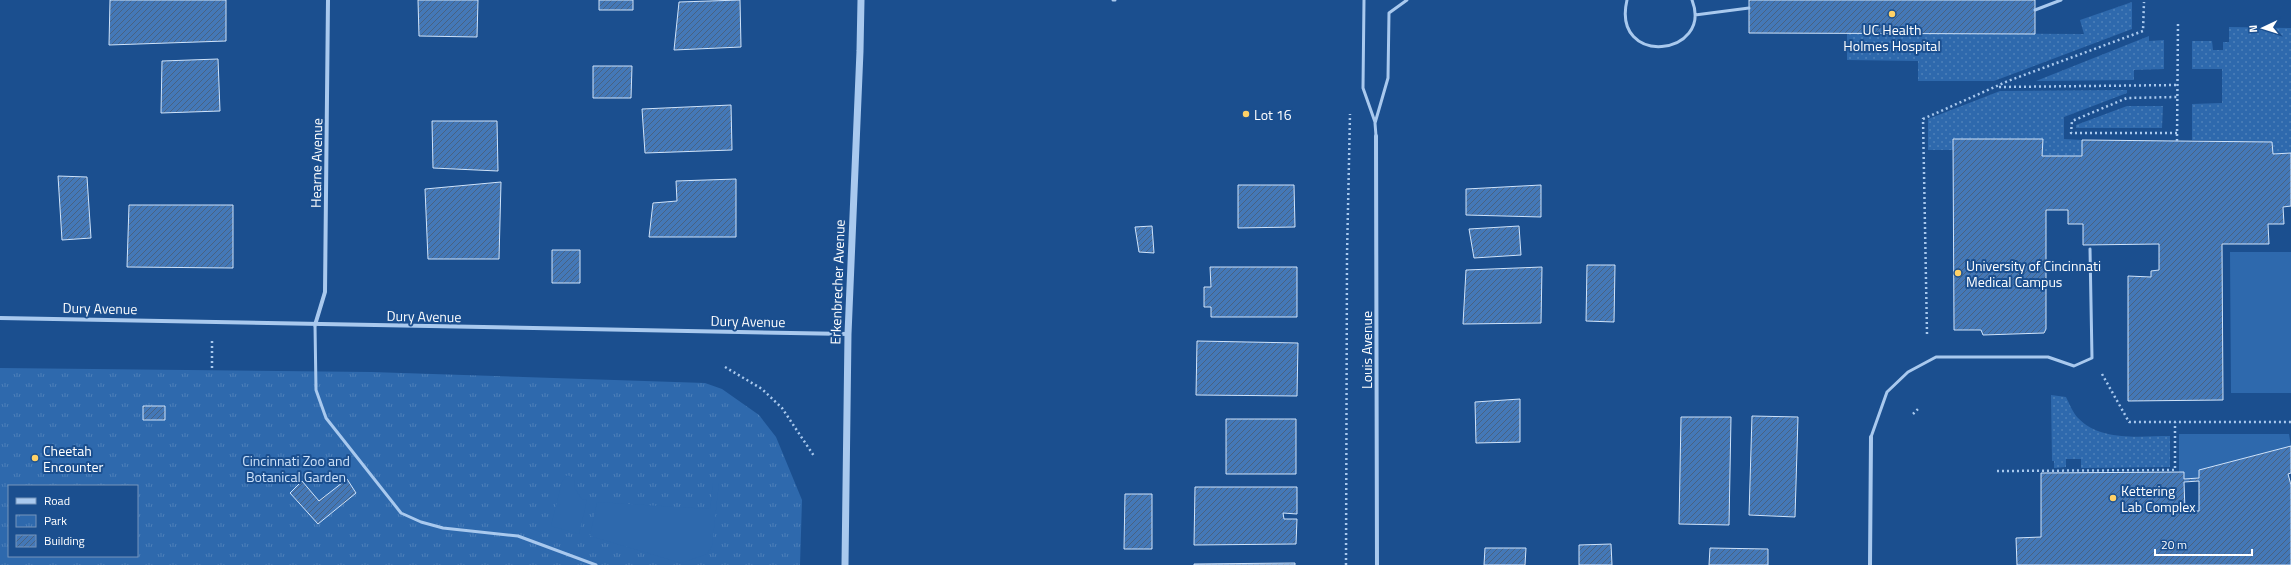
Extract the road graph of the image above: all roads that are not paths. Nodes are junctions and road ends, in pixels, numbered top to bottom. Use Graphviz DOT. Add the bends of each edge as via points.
graph roads {
  1 [pos="328,0"];
  2 [pos="861,0"];
  3 [pos="1364,0"];
  4 [pos="1407,0"];
  5 [pos="1627,0"];
  6 [pos="1692,0"];
  7 [pos="2061,0"];
  8 [pos="1749,8"];
  9 [pos="2035,10"];
  10 [pos="1695,15"];
  11 [pos="1375,122"];
  12 [pos="1376,136"];
  13 [pos="2090,249"];
  14 [pos="0,318"];
  15 [pos="315,325"];
  16 [pos="848,334"];
  17 [pos="1871,437"];
  18 [pos="596,565"];
  19 [pos="845,565"];
  20 [pos="1377,565"];
  21 [pos="1870,565"];
  1 -- 15 [label="street, Hearne Avenue" via="325,292"];
  2 -- 16 [label="street, Erkenbrecher Avenue"];
  3 -- 11 [label="lane" via="1363,88"];
  4 -- 11 [label="lane" via="1389,13 1388,78"];
  5 -- 10 [label="lane" via="1624,12 1626,24 1632,35 1641,43 1653,48 1665,48 1686,37"];
  6 -- 10 [label="lane"];
  7 -- 9 [label="lane"];
  8 -- 10 [label="lane"];
  11 -- 12 [label="lane"];
  12 -- 20 [label="street, Louis Avenue"];
  13 -- 17 [label="lane" via="2092,358 2074,366 2048,357 1936,357 1908,372 1887,392"];
  14 -- 15 [label="street, Dury Avenue" via="211,320"];
  15 -- 16 [label="street, Dury Avenue"];
  15 -- 18 [label="lane" via="316,390 326,418 400,512 421,522 443,528 518,536"];
  16 -- 19 [label="street, Erkenbrecher Avenue"];
  17 -- 21 [label="street"];
}
